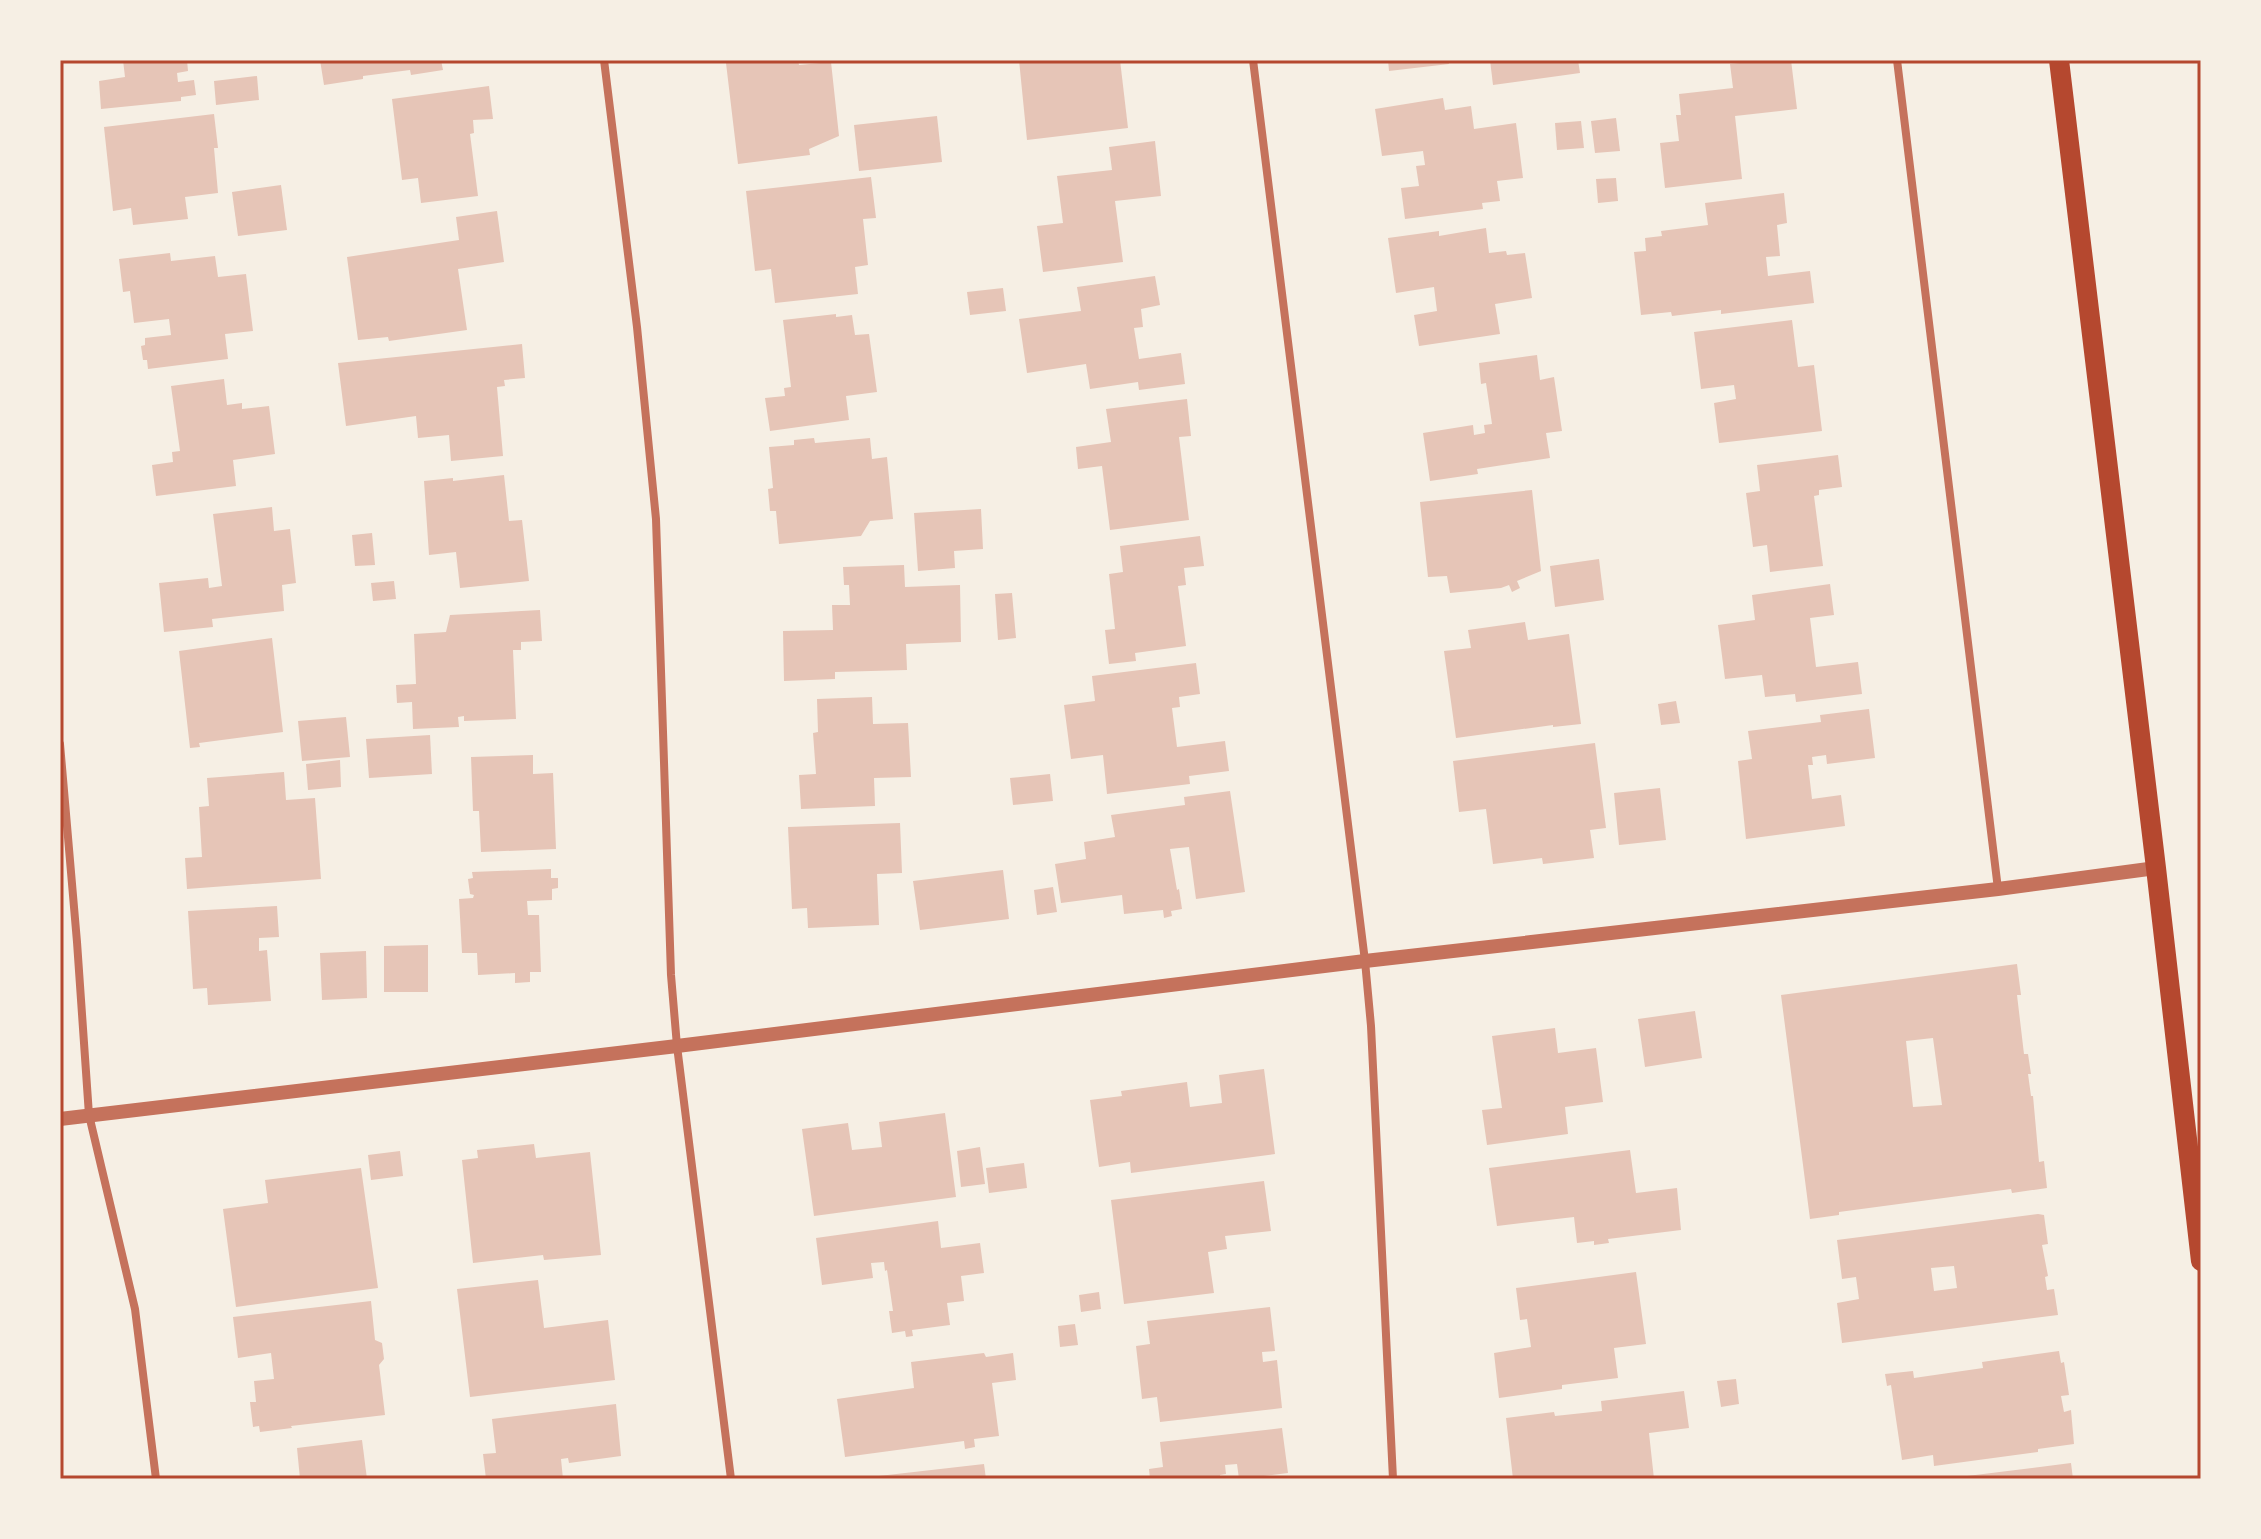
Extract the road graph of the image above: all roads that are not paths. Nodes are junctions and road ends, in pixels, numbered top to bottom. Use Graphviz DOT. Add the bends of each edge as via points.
graph roads {
  1 [pos="604,60"];
  2 [pos="1253,60"];
  3 [pos="1897,60"];
  4 [pos="2059,60"];
  5 [pos="60,744"];
  6 [pos="2156,868"];
  7 [pos="1998,889"];
  8 [pos="1365,961"];
  9 [pos="677,1046"];
  10 [pos="89,1115"];
  11 [pos="60,1119"];
  12 [pos="2201,1261"];
  13 [pos="156,1479"];
  14 [pos="731,1479"];
  15 [pos="1393,1479"];
  1 -- 9 [label="street" via="656,519"];
  2 -- 8 [label="street"];
  3 -- 7 [label="street"];
  4 -- 6 [label="main road"];
  5 -- 10 [label="street"];
  6 -- 7 [label="street"];
  6 -- 12 [label="main road"];
  7 -- 8 [label="street"];
  8 -- 9 [label="street"];
  8 -- 15 [label="street"];
  9 -- 10 [label="street"];
  9 -- 14 [label="street"];
  10 -- 11 [label="street"];
  10 -- 13 [label="street" via="135,1309"];
}
